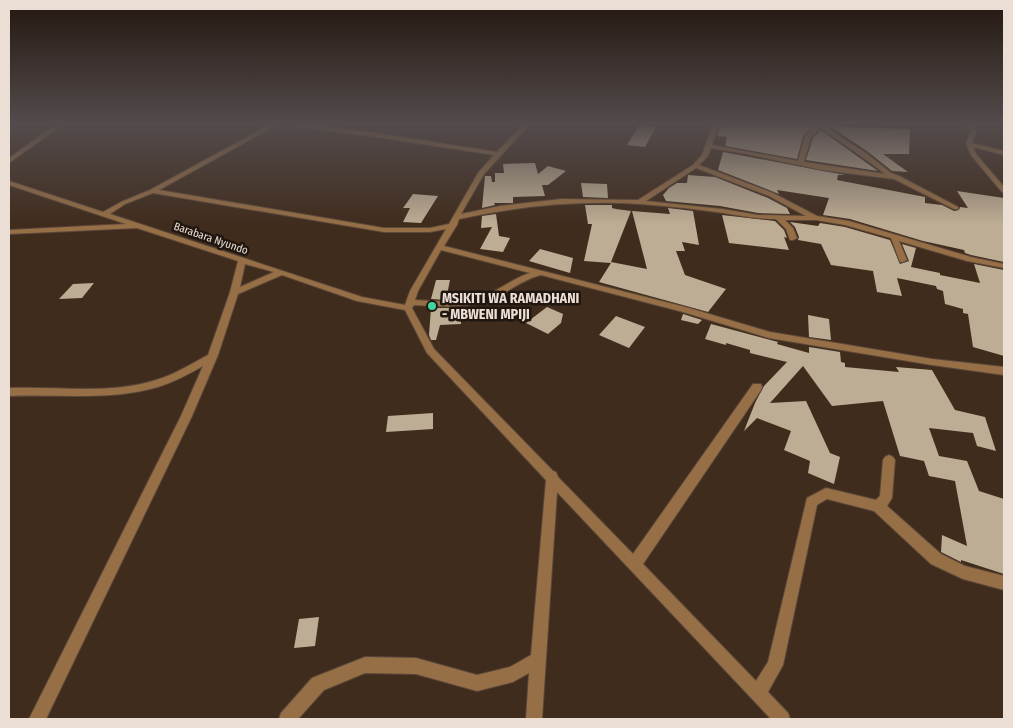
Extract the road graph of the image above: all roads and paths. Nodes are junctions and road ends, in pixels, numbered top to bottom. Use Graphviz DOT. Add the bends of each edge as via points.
graph roads {
  1 [pos="214,157"];
  2 [pos="495,157"];
  3 [pos="704,157"];
  4 [pos="769,157"];
  5 [pos="802,157"];
  6 [pos="868,157"];
  7 [pos="975,157"];
  8 [pos="800,164"];
  9 [pos="695,166"];
  10 [pos="900,178"];
  11 [pos="9,182"];
  12 [pos="1004,191"];
  13 [pos="152,192"];
  14 [pos="639,202"];
  15 [pos="956,208"];
  16 [pos="105,214"];
  17 [pos="779,218"];
  18 [pos="816,218"];
  19 [pos="455,221"];
  20 [pos="139,226"];
  21 [pos="9,232"];
  22 [pos="894,237"];
  23 [pos="793,238"];
  24 [pos="440,248"];
  25 [pos="242,260"];
  26 [pos="903,260"];
  27 [pos="1004,266"];
  28 [pos="282,272"];
  29 [pos="544,273"];
  30 [pos="236,292"];
  31 [pos="409,305"];
  32 [pos="211,358"];
  33 [pos="1004,371"];
  34 [pos="757,387"];
  35 [pos="9,392"];
  36 [pos="889,460"];
  37 [pos="552,476"];
  38 [pos="878,506"];
  39 [pos="634,565"];
  40 [pos="1004,583"];
  41 [pos="538,660"];
  42 [pos="758,693"];
  43 [pos="36,719"];
  44 [pos="287,719"];
  45 [pos="534,719"];
  46 [pos="782,719"];
  1 -- 13 [label="street"];
  2 -- 19 [label="street" via="481,173"];
  3 -- 9 [label="street"];
  4 -- 8 [label="street"];
  5 -- 8 [label="street"];
  6 -- 10 [label="street"];
  7 -- 12 [label="street"];
  8 -- 10 [label="street"];
  9 -- 14 [label="street"];
  9 -- 18 [label="street" via="757,187"];
  10 -- 15 [label="street"];
  11 -- 16 [label="street, Barabara Nyundo"];
  13 -- 16 [label="street"];
  13 -- 19 [label="street" via="384,230 430,230"];
  14 -- 17 [label="street"];
  14 -- 19 [label="street" via="561,201 500,208"];
  16 -- 20 [label="street, Barabara Nyundo"];
  17 -- 18 [label="street"];
  17 -- 23 [label="street"];
  18 -- 22 [label="street"];
  19 -- 24 [label="street"];
  20 -- 21 [label="street"];
  20 -- 25 [label="street, Barabara Nyundo"];
  22 -- 26 [label="street"];
  22 -- 27 [label="street"];
  24 -- 29 [label="street"];
  24 -- 31 [label="street"];
  25 -- 28 [label="street, Barabara Nyundo"];
  25 -- 30 [label="street"];
  28 -- 30 [label="street"];
  28 -- 31 [label="street, Barabara Nyundo" via="360,299"];
  29 -- 31 [label="street, Barabara Nyundo" via="531,274 483,300"];
  29 -- 33 [label="street" via="769,335"];
  30 -- 32 [label="street"];
  31 -- 37 [label="street" via="430,351"];
  32 -- 35 [label="street" via="170,380 146,387"];
  32 -- 43 [label="street"];
  34 -- 39 [label="street"];
  36 -- 38 [label="street" via="886,498"];
  37 -- 39 [label="street"];
  37 -- 41 [label="street"];
  38 -- 40 [label="street" via="936,559 963,572"];
  38 -- 42 [label="street" via="826,493 811,502 775,664"];
  39 -- 42 [label="street"];
  41 -- 44 [label="street" via="513,674 477,683 416,666 365,665 318,684"];
  41 -- 45 [label="street"];
  42 -- 46 [label="street"];
}
